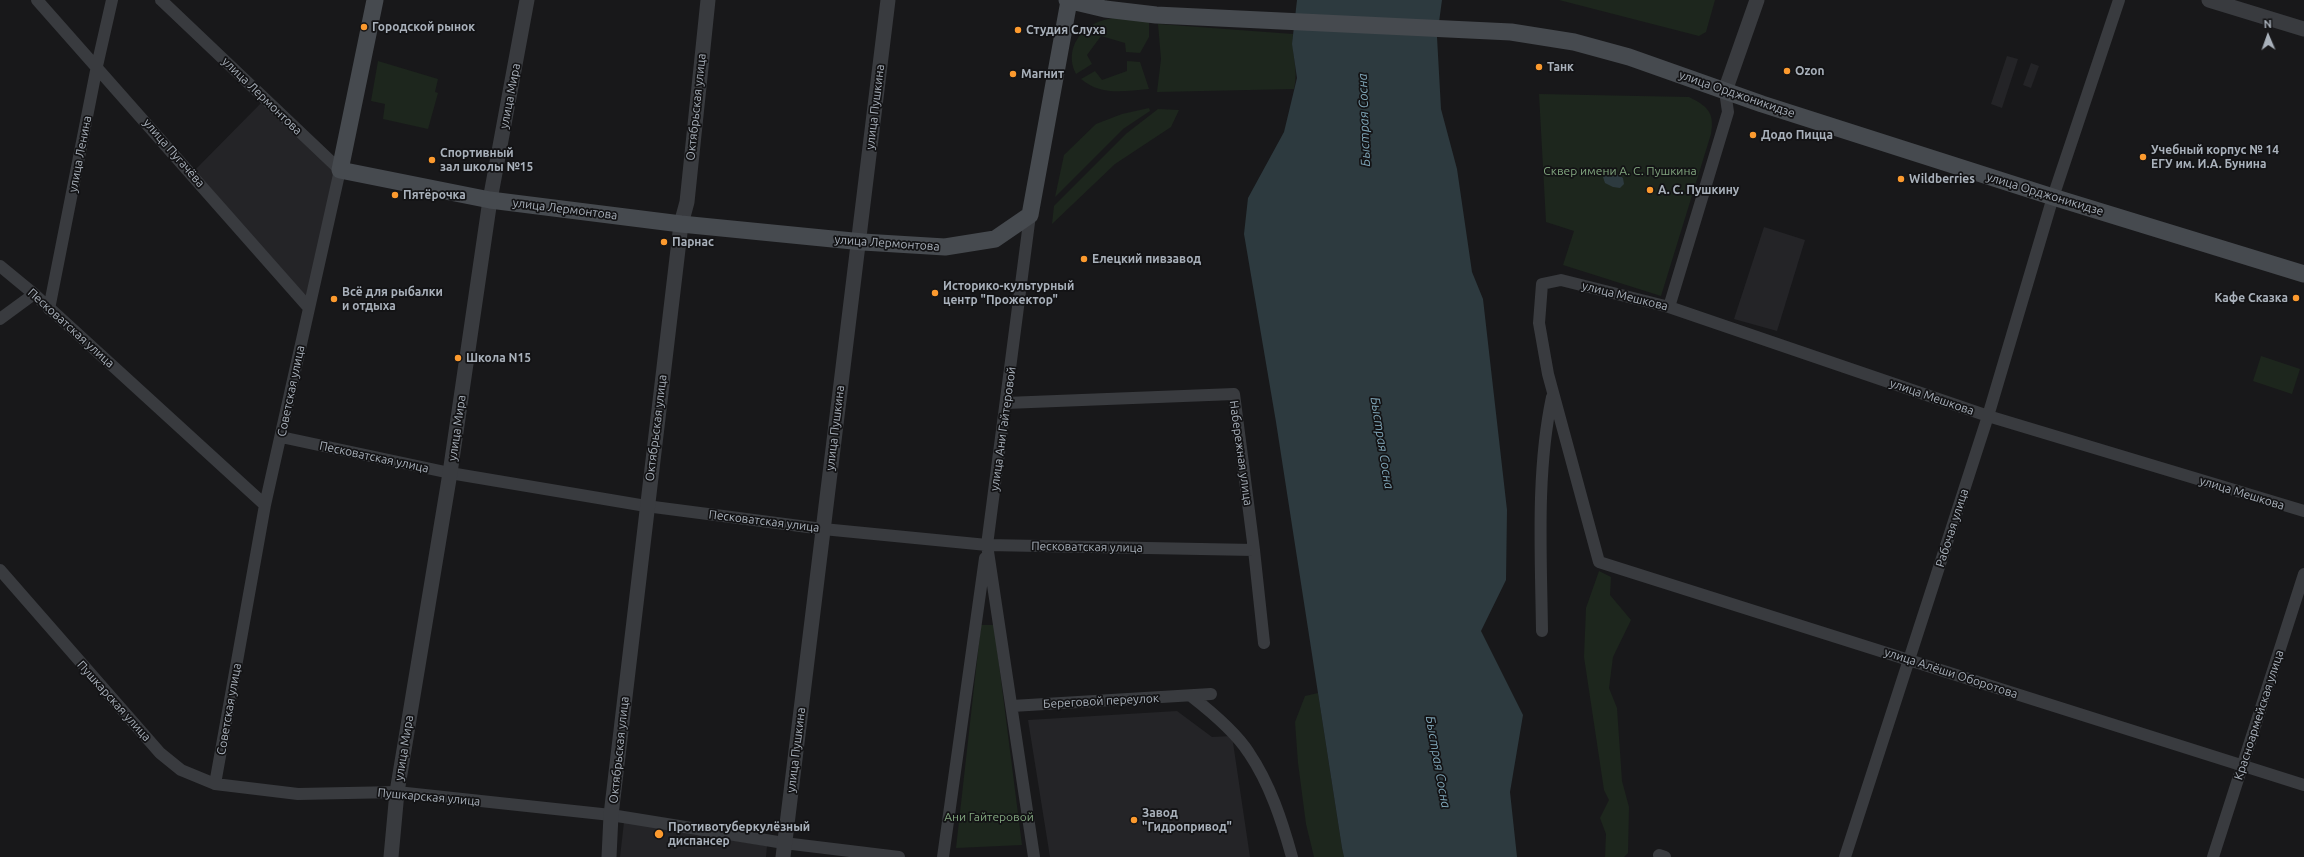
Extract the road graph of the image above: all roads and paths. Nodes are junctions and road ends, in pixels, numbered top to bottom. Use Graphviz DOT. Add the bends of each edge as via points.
graph roads {
  1 [pos="37,0"];
  2 [pos="112,0"];
  3 [pos="161,0"];
  4 [pos="375,0"];
  5 [pos="528,0"];
  6 [pos="708,0"];
  7 [pos="888,0"];
  8 [pos="1068,0"];
  9 [pos="1757,0"];
  10 [pos="2119,0"];
  11 [pos="2209,0"];
  12 [pos="2304,29"];
  13 [pos="97,66"];
  14 [pos="1725,90"];
  15 [pos="340,170"];
  16 [pos="2053,197"];
  17 [pos="490,200"];
  18 [pos="1030,215"];
  19 [pos="681,224"];
  20 [pos="858,241"];
  21 [pos="0,266"];
  22 [pos="2304,274"];
  23 [pos="34,294"];
  24 [pos="1669,307"];
  25 [pos="309,308"];
  26 [pos="49,309"];
  27 [pos="0,319"];
  28 [pos="1553,394"];
  29 [pos="1006,403"];
  30 [pos="1988,416"];
  31 [pos="281,437"];
  32 [pos="450,473"];
  33 [pos="266,505"];
  34 [pos="646,506"];
  35 [pos="2304,511"];
  36 [pos="823,529"];
  37 [pos="987,545"];
  38 [pos="1254,550"];
  39 [pos="0,570"];
  40 [pos="2304,574"];
  41 [pos="1542,631"];
  42 [pos="1264,643"];
  43 [pos="1908,660"];
  44 [pos="1211,694"];
  45 [pos="1190,696"];
  46 [pos="1012,706"];
  47 [pos="2243,766"];
  48 [pos="215,784"];
  49 [pos="2304,785"];
  50 [pos="397,792"];
  51 [pos="611,815"];
  52 [pos="784,850"];
  53 [pos="391,857"];
  54 [pos="609,857"];
  55 [pos="899,857"];
  56 [pos="943,857"];
  57 [pos="1034,857"];
  58 [pos="1292,857"];
  59 [pos="1845,857"];
  60 [pos="2214,857"];
  1 -- 13 [label="street, улица Пугачёва"];
  2 -- 13 [label="street, улица Ленина"];
  3 -- 15 [label="street, улица Лермонтова"];
  4 -- 15 [label="main road, Советская улица"];
  5 -- 17 [label="street, улица Мира"];
  6 -- 19 [label="street, Октябрьская улица" via="687,202"];
  7 -- 20 [label="street, улица Пушкина"];
  8 -- 14 [label="main road, улица Орджоникидзе" via="1106,9 1163,15 1511,32 1574,42 1622,55"];
  8 -- 18 [label="main road, улица Ани Гайтеровой"];
  9 -- 14 [label="street"];
  10 -- 16 [label="street, Рабочая улица"];
  11 -- 12 [label="street"];
  13 -- 25 [label="street, улица Пугачёва"];
  13 -- 26 [label="street, улица Ленина"];
  14 -- 16 [label="main road, улица Орджоникидзе"];
  14 -- 24 [label="street" via="1728,112"];
  15 -- 17 [label="main road, улица Лермонтова"];
  15 -- 25 [label="street, Советская улица"];
  16 -- 22 [label="main road, улица Орджоникидзе"];
  16 -- 30 [label="street, Рабочая улица"];
  17 -- 19 [label="main road, улица Лермонтова"];
  17 -- 32 [label="street, улица Мира"];
  18 -- 20 [label="main road, улица Лермонтова" via="995,239 945,247"];
  18 -- 29 [label="street, улица Ани Гайтеровой"];
  19 -- 20 [label="main road, улица Лермонтова"];
  19 -- 34 [label="street, Октябрьская улица"];
  20 -- 36 [label="street, улица Пушкина"];
  21 -- 23 [label="street, Песковатская улица"];
  23 -- 26 [label="street, Песковатская улица"];
  23 -- 27 [label="street"];
  24 -- 28 [label="street, улица Мешкова" via="1561,280 1542,284 1539,323"];
  24 -- 30 [label="street, улица Мешкова"];
  25 -- 31 [label="street, Советская улица"];
  26 -- 33 [label="street, Песковатская улица"];
  28 -- 41 [label="street" via="1545,430 1541,540"];
  28 -- 43 [label="street, улица Алёши Оборотова" via="1599,562"];
  29 -- 37 [label="street, улица Ани Гайтеровой"];
  29 -- 38 [label="street, Набережная улица" via="1234,394"];
  30 -- 35 [label="street, улица Мешкова"];
  30 -- 43 [label="street, Рабочая улица"];
  31 -- 32 [label="street, Песковатская улица"];
  31 -- 33 [label="street, Советская улица"];
  32 -- 34 [label="street, Песковатская улица"];
  32 -- 50 [label="street, улица Мира"];
  33 -- 48 [label="street, Советская улица"];
  34 -- 36 [label="street, Песковатская улица"];
  34 -- 51 [label="street, Октябрьская улица"];
  36 -- 37 [label="street, Песковатская улица"];
  36 -- 52 [label="street, улица Пушкина"];
  37 -- 38 [label="street, Песковатская улица"];
  37 -- 46 [label="street, улица Ани Гайтеровой"];
  37 -- 56 [label="street"];
  38 -- 42 [label="street, Набережная улица"];
  39 -- 48 [label="street, Пушкарская улица" via="160,752 181,770"];
  40 -- 47 [label="street, Красноармейская улица"];
  43 -- 47 [label="street, улица Алёши Оборотова"];
  43 -- 59 [label="street, Рабочая улица"];
  44 -- 45 [label="street, Береговой переулок"];
  45 -- 46 [label="street, Береговой переулок"];
  45 -- 58 [label="street" via="1208,710 1249,752 1281,815"];
  46 -- 57 [label="street, улица Ани Гайтеровой"];
  47 -- 49 [label="street, улица Алёши Оборотова"];
  47 -- 60 [label="street, Красноармейская улица"];
  48 -- 50 [label="street, Пушкарская улица" via="298,794"];
  50 -- 51 [label="street, Пушкарская улица"];
  50 -- 53 [label="street, улица Мира"];
  51 -- 52 [label="street, Пушкарская улица"];
  51 -- 54 [label="street, Октябрьская улица"];
  52 -- 55 [label="street, Пушкарская улица"];
}
